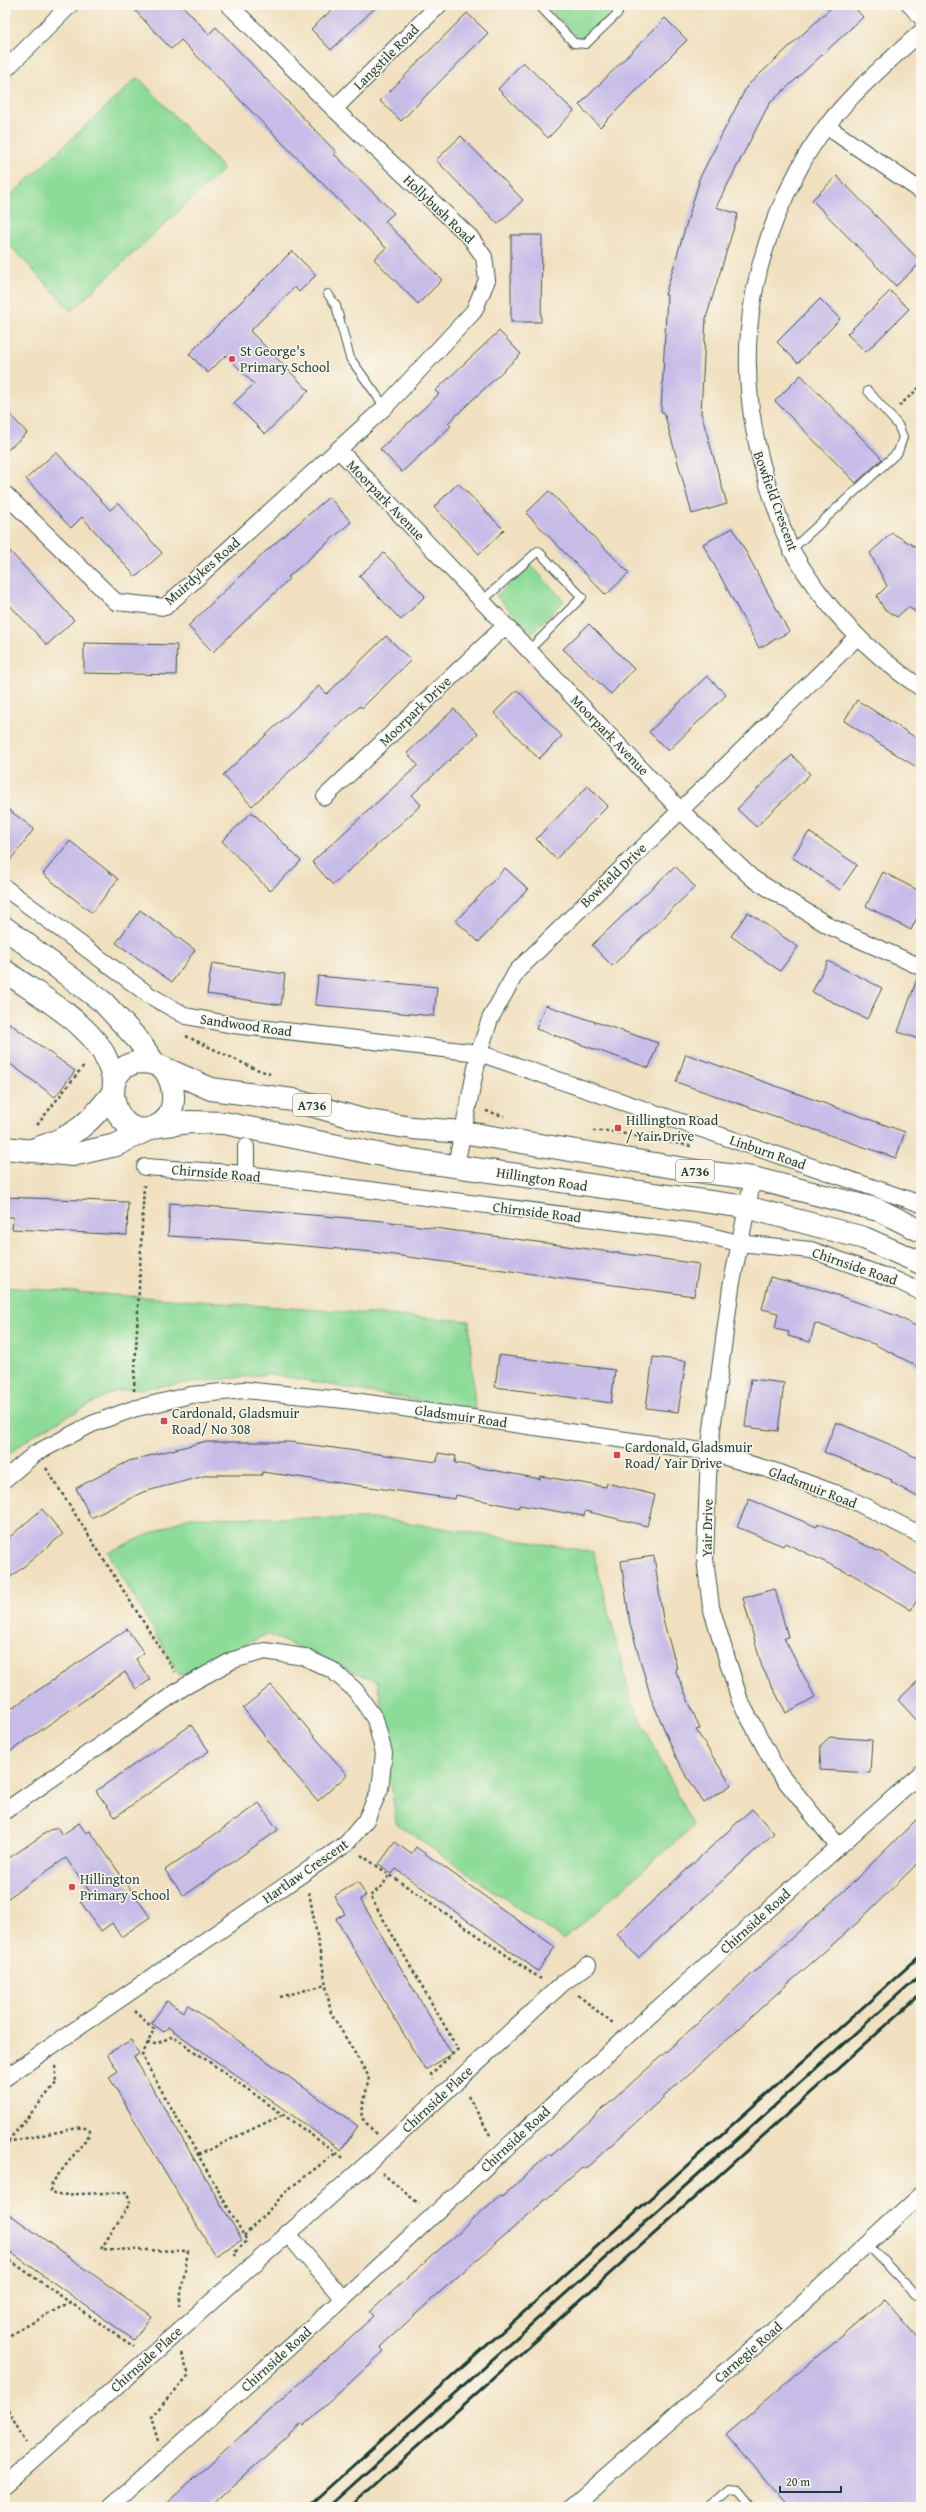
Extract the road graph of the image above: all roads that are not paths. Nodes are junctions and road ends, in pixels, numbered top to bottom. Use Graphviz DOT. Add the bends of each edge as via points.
graph roads {
  1 [pos="70,5"];
  2 [pos="229,5"];
  3 [pos="439,5"];
  4 [pos="539,5"];
  5 [pos="615,5"];
  6 [pos="910,5"];
  7 [pos="921,17"];
  8 [pos="921,32"];
  9 [pos="5,70"];
  10 [pos="334,109"];
  11 [pos="826,126"];
  12 [pos="921,191"];
  13 [pos="328,294"];
  14 [pos="868,391"];
  15 [pos="385,407"];
  16 [pos="339,450"];
  17 [pos="5,494"];
  18 [pos="792,550"];
  19 [pos="482,601"];
  20 [pos="505,626"];
  21 [pos="857,637"];
  22 [pos="529,650"];
  23 [pos="921,688"];
  24 [pos="325,797"];
  25 [pos="680,810"];
  26 [pos="5,888"];
  27 [pos="5,928"];
  28 [pos="921,967"];
  29 [pos="5,971"];
  30 [pos="479,1053"];
  31 [pos="159,1067"];
  32 [pos="113,1087"];
  33 [pos="153,1128"];
  34 [pos="462,1132"];
  35 [pos="246,1147"];
  36 [pos="5,1148"];
  37 [pos="32,1150"];
  38 [pos="456,1166"];
  39 [pos="145,1167"];
  40 [pos="246,1174"];
  41 [pos="752,1178"];
  42 [pos="921,1204"];
  43 [pos="746,1207"];
  44 [pos="921,1231"];
  45 [pos="738,1243"];
  46 [pos="921,1263"];
  47 [pos="921,1292"];
  48 [pos="709,1452"];
  49 [pos="5,1478"];
  50 [pos="921,1536"];
  51 [pos="921,1772"];
  52 [pos="5,1811"];
  53 [pos="838,1846"];
  54 [pos="588,1965"];
  55 [pos="5,2078"];
  56 [pos="921,2194"];
  57 [pos="287,2233"];
  58 [pos="867,2244"];
  59 [pos="343,2300"];
  60 [pos="921,2300"];
  61 [pos="5,2485"];
  62 [pos="578,2505"];
  63 [pos="110,2507"];
  64 [pos="710,2507"];
  65 [pos="752,2507"];
  1 -- 9 [label="street"];
  2 -- 10 [label="street, Hollybush Road"];
  3 -- 10 [label="street, Langstile Road"];
  4 -- 5 [label="lane" via="574,43 586,44 618,13"];
  6 -- 7 [label="street"];
  8 -- 11 [label="street, Bowfield Crescent" via="871,76"];
  10 -- 15 [label="street, Hollybush Road" via="470,237 484,257 487,280 474,311"];
  11 -- 12 [label="street"];
  11 -- 18 [label="street, Bowfield Crescent" via="800,166 774,222 758,274 748,321 748,402 760,461"];
  13 -- 15 [label="lane" via="336,306 350,358"];
  14 -- 18 [label="lane" via="898,425 903,437 898,452"];
  15 -- 16 [label="street, Hollybush Road"];
  16 -- 17 [label="street, Muirdykes Road" via="165,607 116,602"];
  16 -- 19 [label="street, Moorpark Avenue"];
  18 -- 21 [label="street, Bowfield Crescent"];
  19 -- 20 [label="street, Moorpark Avenue"];
  19 -- 22 [label="lane" via="538,551 582,597"];
  20 -- 22 [label="street, Moorpark Avenue"];
  20 -- 24 [label="street, Moorpark Drive"];
  21 -- 23 [label="street, Bowfield Crescent" via="896,671"];
  21 -- 25 [label="street, Bowfield Drive"];
  22 -- 25 [label="street, Moorpark Avenue"];
  25 -- 28 [label="street, Moorpark Avenue" via="752,878 829,926"];
  25 -- 30 [label="street, Bowfield Drive" via="517,970 490,1019"];
  26 -- 30 [label="street, Sandwood Road" via="149,995 186,1016 233,1025"];
  27 -- 31 [label="main road" via="103,1002"];
  29 -- 32 [label="main road" via="96,1042 106,1058"];
  30 -- 34 [label="street, Bowfield Drive"];
  30 -- 42 [label="street, Linburn Road"];
  31 -- 32 [label="main road" via="140,1062 128,1065"];
  31 -- 33 [label="main road" via="173,1084 174,1100 166,1118"];
  31 -- 34 [label="main road, A736" via="210,1089 293,1100 363,1120 412,1128"];
  32 -- 33 [label="main road" via="116,1110 128,1125 137,1129"];
  32 -- 37 [label="main road" via="96,1116 79,1131"];
  33 -- 37 [label="main road" via="116,1145 93,1152 72,1155"];
  33 -- 38 [label="main road, Hillington Road / A736" via="190,1122 224,1123 397,1158"];
  34 -- 38 [label="street, Bowfield Drive"];
  34 -- 41 [label="main road, A736"];
  35 -- 40 [label="street"];
  36 -- 37 [label="main road"];
  38 -- 43 [label="main road, Hillington Road / A736"];
  39 -- 40 [label="street, Chirnside Road"];
  40 -- 45 [label="street, Chirnside Road" via="695,1232"];
  41 -- 43 [label="street, Yair Drive"];
  41 -- 44 [label="main road, A736" via="879,1210"];
  43 -- 45 [label="street, Yair Drive"];
  43 -- 46 [label="main road, Hillington Road / A736" via="864,1238"];
  45 -- 47 [label="street, Chirnside Road" via="810,1250 898,1281"];
  45 -- 48 [label="street, Yair Drive"];
  48 -- 49 [label="street, Gladsmuir Road" via="354,1401 244,1390 191,1395 133,1409 92,1424 36,1453"];
  48 -- 50 [label="street, Gladsmuir Road" via="780,1473 848,1498"];
  48 -- 53 [label="street, Yair Drive" via="705,1559 711,1607 722,1649 740,1701 777,1770"];
  51 -- 53 [label="street, Chirnside Road"];
  52 -- 55 [label="street, Hartlaw Crescent" via="184,1687 233,1660 265,1651 304,1657 332,1670 355,1690 375,1719 384,1753 380,1789 366,1820 346,1844"];
  53 -- 59 [label="street, Chirnside Road" via="627,2036"];
  54 -- 57 [label="street, Chirnside Place" via="560,1986 387,2146"];
  56 -- 58 [label="street, Carnegie Road"];
  57 -- 59 [label="street"];
  57 -- 61 [label="street, Chirnside Place"];
  58 -- 60 [label="lane"];
  58 -- 62 [label="street, Carnegie Road"];
  59 -- 63 [label="street, Chirnside Road"];
  64 -- 65 [label="lane" via="730,2490 738,2491"];
}
